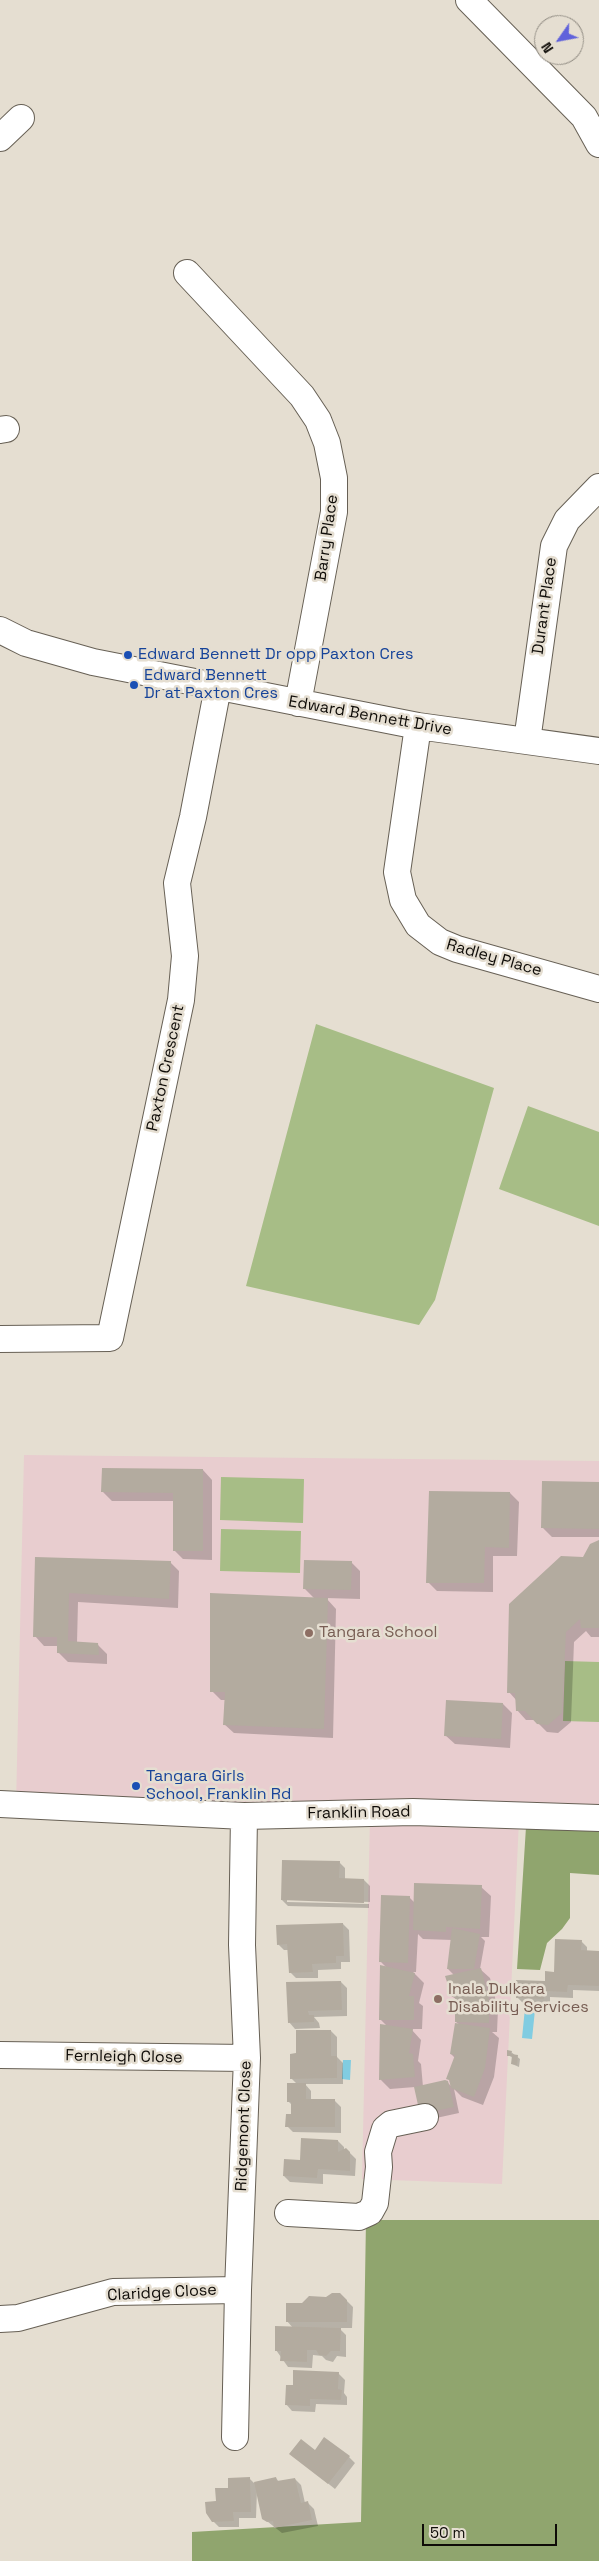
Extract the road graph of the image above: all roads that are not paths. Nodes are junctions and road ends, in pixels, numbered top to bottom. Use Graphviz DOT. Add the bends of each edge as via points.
graph roads {
  1 [pos="469,0"];
  2 [pos="21,118"];
  3 [pos="0,138"];
  4 [pos="599,144"];
  5 [pos="187,273"];
  6 [pos="599,487"];
  7 [pos="0,630"];
  8 [pos="218,688"];
  9 [pos="298,703"];
  10 [pos="418,726"];
  11 [pos="527,741"];
  12 [pos="599,751"];
  13 [pos="599,989"];
  14 [pos="0,1339"];
  15 [pos="0,1804"];
  16 [pos="244,1816"];
  17 [pos="599,1818"];
  18 [pos="0,2055"];
  19 [pos="247,2058"];
  20 [pos="425,2117"];
  21 [pos="288,2213"];
  22 [pos="238,2290"];
  23 [pos="0,2319"];
  24 [pos="235,2437"];
  1 -- 4 [label="street" via="584,117"];
  2 -- 3 [label="street"];
  5 -- 9 [label="street, Barry Place" via="302,396 318,420 327,443 334,478 334,512"];
  6 -- 11 [label="street, Durant Place" via="568,520 554,546"];
  7 -- 8 [label="street, Edward Bennett Drive" via="67,656"];
  8 -- 9 [label="street, Edward Bennett Drive"];
  8 -- 14 [label="street, Paxton Crescent" via="177,883 185,956 181,1000 110,1338"];
  9 -- 10 [label="street, Edward Bennett Drive"];
  10 -- 11 [label="street, Edward Bennett Drive"];
  10 -- 13 [label="street, Radley Place" via="397,872 403,900 418,925 457,950"];
  11 -- 12 [label="street, Edward Bennett Drive"];
  15 -- 16 [label="street, Franklin Road"];
  16 -- 17 [label="street, Franklin Road" via="413,1812"];
  16 -- 19 [label="street, Ridgemont Close" via="242,1945"];
  18 -- 19 [label="street, Fernleigh Close"];
  19 -- 22 [label="street, Ridgemont Close"];
  20 -- 21 [label="street" via="391,2124 385,2129 378,2152 375,2203 370,2212 359,2217"];
  22 -- 23 [label="street, Claridge Close" via="113,2292 18,2318"];
  22 -- 24 [label="street, Ridgemont Close"];
}
